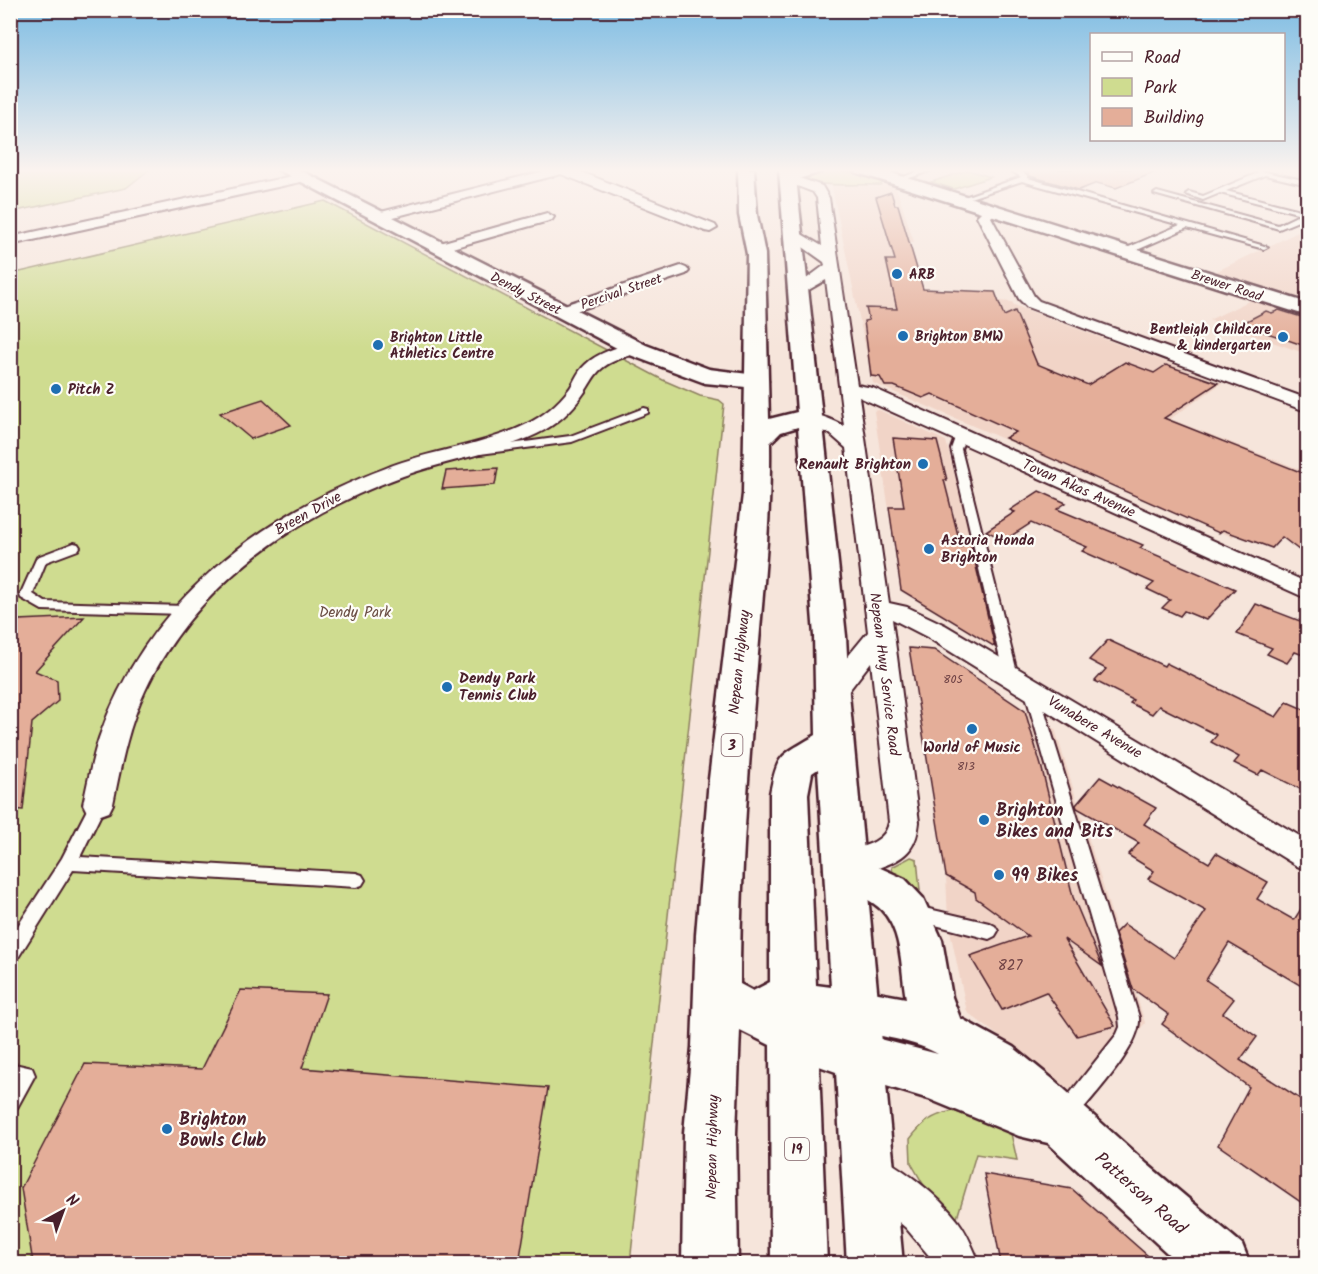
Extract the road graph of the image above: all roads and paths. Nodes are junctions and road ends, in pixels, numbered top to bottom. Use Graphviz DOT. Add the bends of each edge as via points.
graph roads {
  1 [pos="66,228"];
  2 [pos="400,228"];
  3 [pos="507,228"];
  4 [pos="751,228"];
  5 [pos="792,228"];
  6 [pos="826,228"];
  7 [pos="999,228"];
  8 [pos="1042,228"];
  9 [pos="1179,228"];
  10 [pos="1199,228"];
  11 [pos="793,235"];
  12 [pos="10,241"];
  13 [pos="1264,247"];
  14 [pos="438,248"];
  15 [pos="1125,252"];
  16 [pos="831,263"];
  17 [pos="681,271"];
  18 [pos="798,291"];
  19 [pos="1308,310"];
  20 [pos="561,311"];
  21 [pos="779,338"];
  22 [pos="636,349"];
  23 [pos="777,387"];
  24 [pos="848,390"];
  25 [pos="1308,406"];
  26 [pos="644,411"];
  27 [pos="809,420"];
  28 [pos="961,435"];
  29 [pos="756,444"];
  30 [pos="857,447"];
  31 [pos="460,454"];
  32 [pos="74,546"];
  33 [pos="1308,592"];
  34 [pos="184,610"];
  35 [pos="879,622"];
  36 [pos="1021,682"];
  37 [pos="831,694"];
  38 [pos="835,741"];
  39 [pos="98,804"];
  40 [pos="1308,857"];
  41 [pos="68,863"];
  42 [pos="845,866"];
  43 [pos="356,880"];
  44 [pos="908,911"];
  45 [pos="989,931"];
  46 [pos="10,954"];
  47 [pos="717,996"];
  48 [pos="794,1020"];
  49 [pos="942,1032"];
  50 [pos="858,1034"];
  51 [pos="10,1073"];
  52 [pos="10,1101"];
  53 [pos="1060,1121"];
  54 [pos="868,1170"];
  55 [pos="710,1263"];
  56 [pos="799,1263"];
  57 [pos="875,1263"];
  58 [pos="958,1263"];
  59 [pos="1222,1263"];
  1 -- 12 [label="street"];
  2 -- 14 [label="main road, Dendy Street"];
  3 -- 14 [label="street"];
  4 -- 21 [label="main road, Nepean Highway / 3"];
  5 -- 11 [label="main road, Nepean Highway / 3"];
  6 -- 16 [label="street, Nepean Hwy Service Road"];
  7 -- 25 [label="street" via="1027,299 1033,304"];
  8 -- 15 [label="main road, Brewer Road"];
  9 -- 15 [label="lane"];
  10 -- 13 [label="lane"];
  11 -- 16 [label="street" via="823,253"];
  11 -- 18 [label="main road, Nepean Highway / 3"];
  14 -- 20 [label="main road, Dendy Street"];
  15 -- 19 [label="main road, Brewer Road"];
  16 -- 18 [label="street" via="823,275"];
  16 -- 24 [label="street, Nepean Hwy Service Road"];
  17 -- 20 [label="street, Percival Street"];
  18 -- 21 [label="main road, Nepean Highway / 3"];
  20 -- 22 [label="main road, Dendy Street"];
  21 -- 23 [label="main road, Nepean Highway / 3"];
  21 -- 23 [label="main road, Nepean Highway / 3"];
  22 -- 23 [label="main road, Dendy Street" via="698,384 728,391"];
  22 -- 31 [label="street, Breen Drive" via="590,369 568,402 548,419 496,444"];
  23 -- 27 [label="main road, Nepean Highway / 3"];
  23 -- 29 [label="main road, Nepean Highway / 3"];
  24 -- 28 [label="street, Tovan Akas Avenue" via="866,392"];
  24 -- 30 [label="street, Nepean Hwy Service Road"];
  26 -- 31 [label="lane" via="572,439"];
  27 -- 29 [label="main road" via="776,424"];
  27 -- 30 [label="street" via="837,429"];
  27 -- 37 [label="main road, Nepean Highway / 3" via="830,636"];
  28 -- 33 [label="street, Tovan Akas Avenue"];
  28 -- 36 [label="lane" via="956,449"];
  29 -- 47 [label="main road, Nepean Highway / 3" via="757,494 728,779"];
  30 -- 35 [label="street, Nepean Hwy Service Road"];
  31 -- 34 [label="street, Breen Drive" via="396,471 310,509 252,547"];
  32 -- 34 [label="lane" via="41,560 26,596 42,606"];
  34 -- 39 [label="street, Breen Drive" via="148,661 133,692 114,738"];
  35 -- 36 [label="street, Vunabere Avenue" via="894,611 909,616"];
  35 -- 37 [label="street"];
  35 -- 42 [label="street, Nepean Hwy Service Road" via="904,829 889,849"];
  36 -- 40 [label="street, Vunabere Avenue"];
  36 -- 53 [label="lane" via="1130,1027 1125,1040"];
  37 -- 38 [label="main road, Nepean Highway / 3"];
  38 -- 42 [label="main road, Nepean Highway / 3"];
  38 -- 48 [label="main road, 19" via="794,766 789,794"];
  39 -- 41 [label="lane"];
  41 -- 43 [label="lane"];
  41 -- 46 [label="lane"];
  42 -- 44 [label="main road" via="890,891"];
  42 -- 50 [label="main road, Nepean Highway / 3"];
  44 -- 45 [label="lane"];
  44 -- 49 [label="main road" via="920,940 929,997"];
  47 -- 48 [label="main road"];
  47 -- 55 [label="main road, Nepean Highway / 3" via="710,1133"];
  48 -- 50 [label="main road"];
  48 -- 56 [label="main road, 19"];
  49 -- 50 [label="main road, Patterson Road" via="906,1020"];
  49 -- 53 [label="main road, Patterson Road" via="1004,1069"];
  50 -- 53 [label="main road, Patterson Road" via="929,1075 1019,1111"];
  50 -- 54 [label="main road, Nepean Highway / 3"];
  51 -- 52 [label="lane" via="25,1075"];
  53 -- 59 [label="main road, Patterson Road"];
  54 -- 57 [label="main road, Nepean Highway / 3"];
  54 -- 58 [label="street" via="941,1233"];
}
